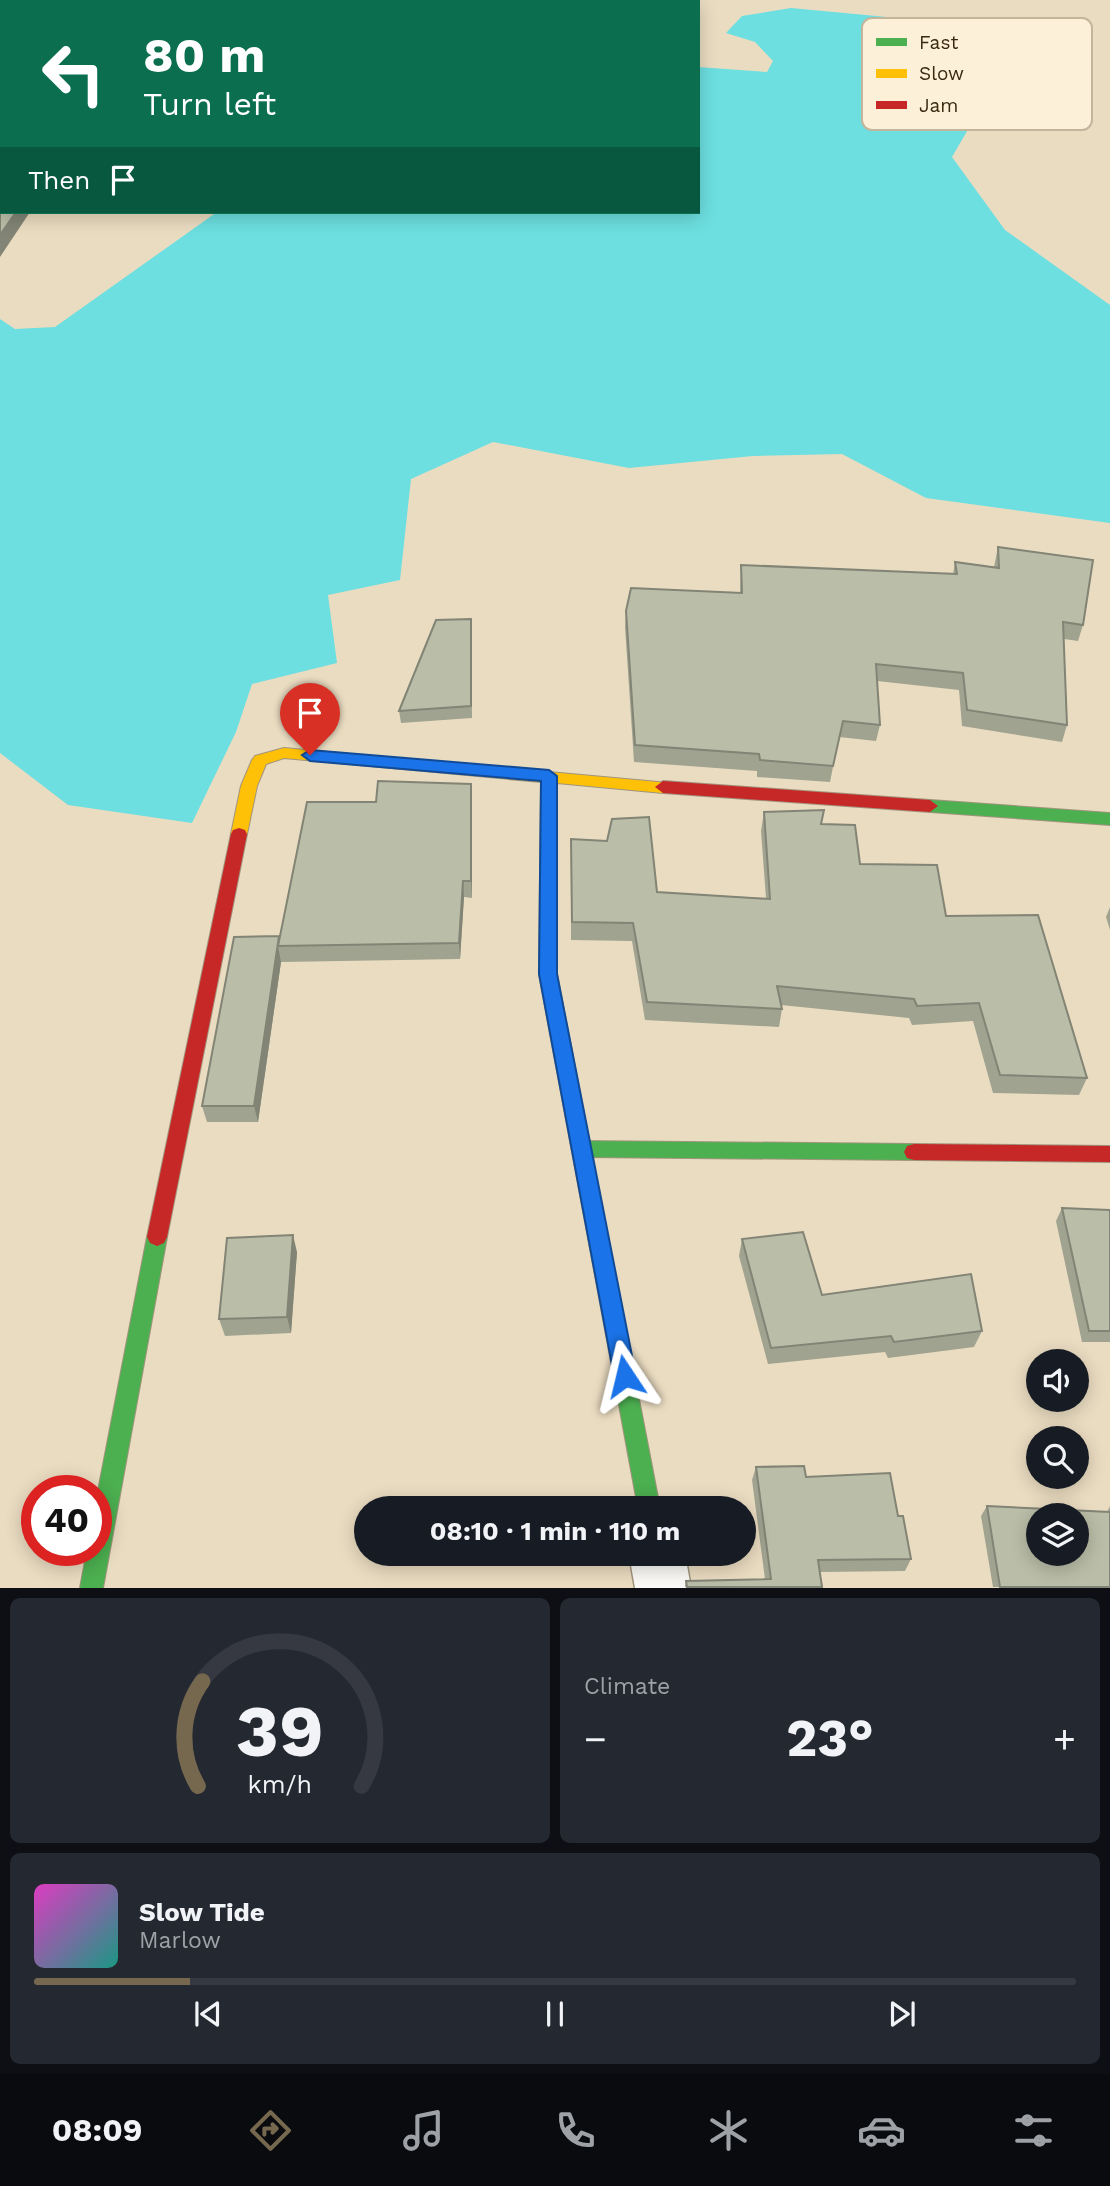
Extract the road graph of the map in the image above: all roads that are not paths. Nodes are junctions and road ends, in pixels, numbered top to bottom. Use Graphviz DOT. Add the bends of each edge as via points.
graph roads {
  1 [pos="549,776"];
  2 [pos="1110,819"];
  3 [pos="583,1149"];
  4 [pos="1110,1154"];
  5 [pos="647,1496"];
  6 [pos="659,1566"];
  7 [pos="91,1587"];
  8 [pos="663,1587"];
  1 -- 2 [label="street"];
  1 -- 3 [label="street" via="548,974"];
  1 -- 7 [label="street" via="284,753 260,760 248,786"];
  3 -- 4 [label="street"];
  3 -- 5 [label="street"];
  6 -- 8 [label="street"];
}
